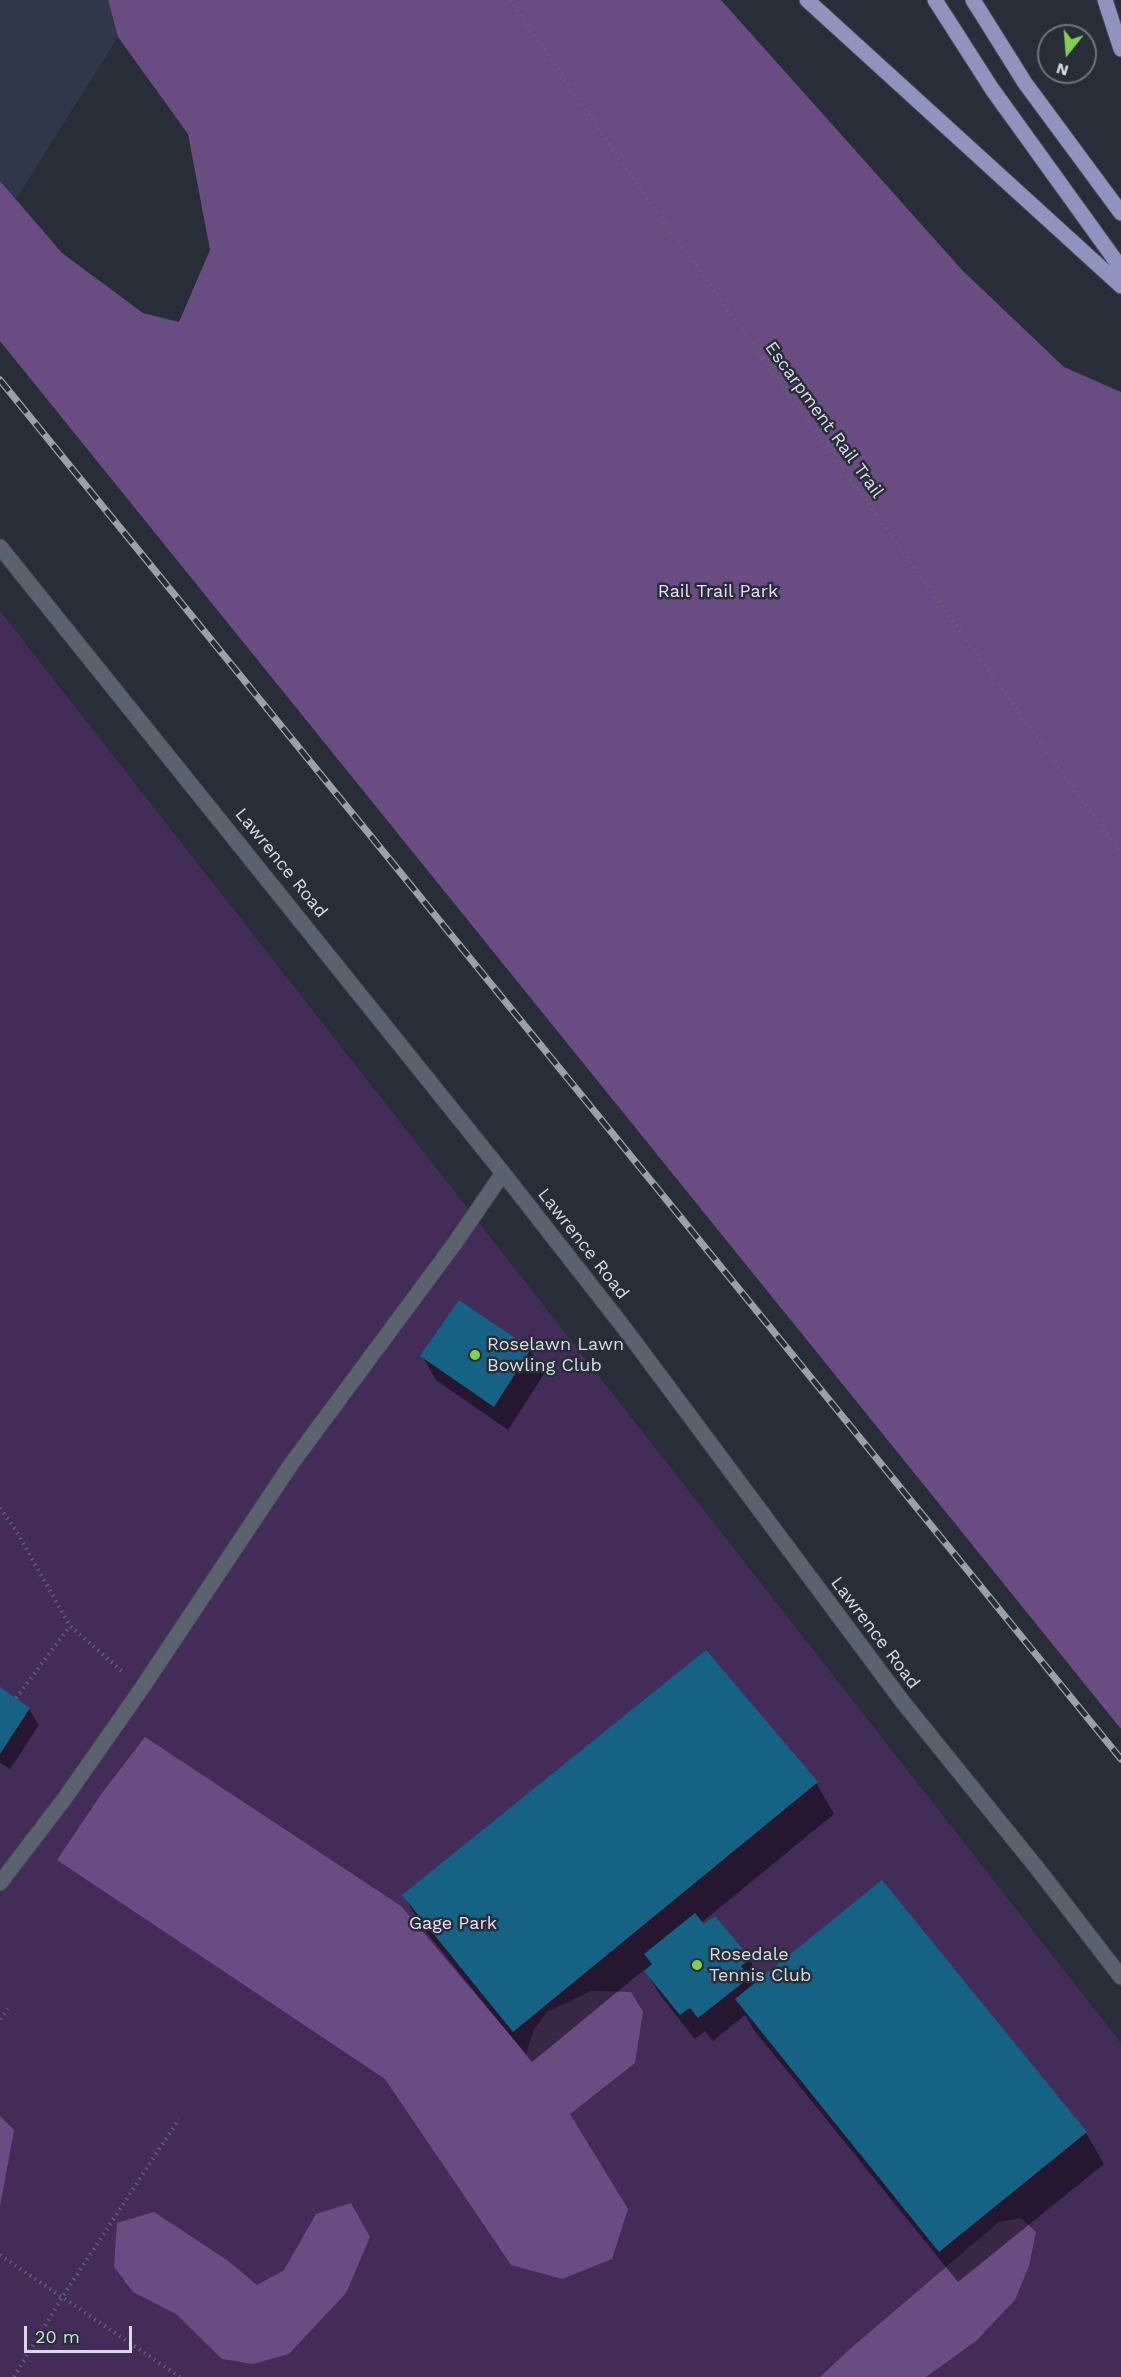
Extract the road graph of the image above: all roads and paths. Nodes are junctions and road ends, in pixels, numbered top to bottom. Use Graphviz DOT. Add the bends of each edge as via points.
graph roads {
  1 [pos="510,0"];
  2 [pos="807,0"];
  3 [pos="935,0"];
  4 [pos="973,0"];
  5 [pos="1105,0"];
  6 [pos="1121,49"];
  7 [pos="1121,213"];
  8 [pos="1121,268"];
  9 [pos="1121,286"];
  10 [pos="0,547"];
  11 [pos="1121,853"];
  12 [pos="503,1173"];
  13 [pos="0,1508"];
  14 [pos="70,1626"];
  15 [pos="142,1688"];
  16 [pos="16,1698"];
  17 [pos="0,1883"];
  18 [pos="1121,1977"];
  19 [pos="8,2009"];
  20 [pos="0,2019"];
  21 [pos="178,2119"];
  22 [pos="0,2255"];
  23 [pos="63,2296"];
  24 [pos="14,2377"];
  25 [pos="180,2377"];
  1 -- 11 [label="path, Escarpment Rail Trail" via="646,197"];
  2 -- 9 [label="main road"];
  3 -- 8 [label="main road" via="992,89"];
  4 -- 7 [label="main road" via="1025,83"];
  5 -- 6 [label="main road"];
  10 -- 12 [label="street, Lawrence Road"];
  12 -- 15 [label="street" via="292,1463"];
  12 -- 18 [label="street, Lawrence Road" via="625,1329 902,1701"];
  13 -- 14 [label="path"];
  14 -- 15 [label="path"];
  14 -- 16 [label="path"];
  15 -- 17 [label="street"];
  19 -- 20 [label="path"];
  21 -- 23 [label="path"];
  22 -- 23 [label="path"];
  23 -- 24 [label="path"];
  23 -- 25 [label="path"];
}
